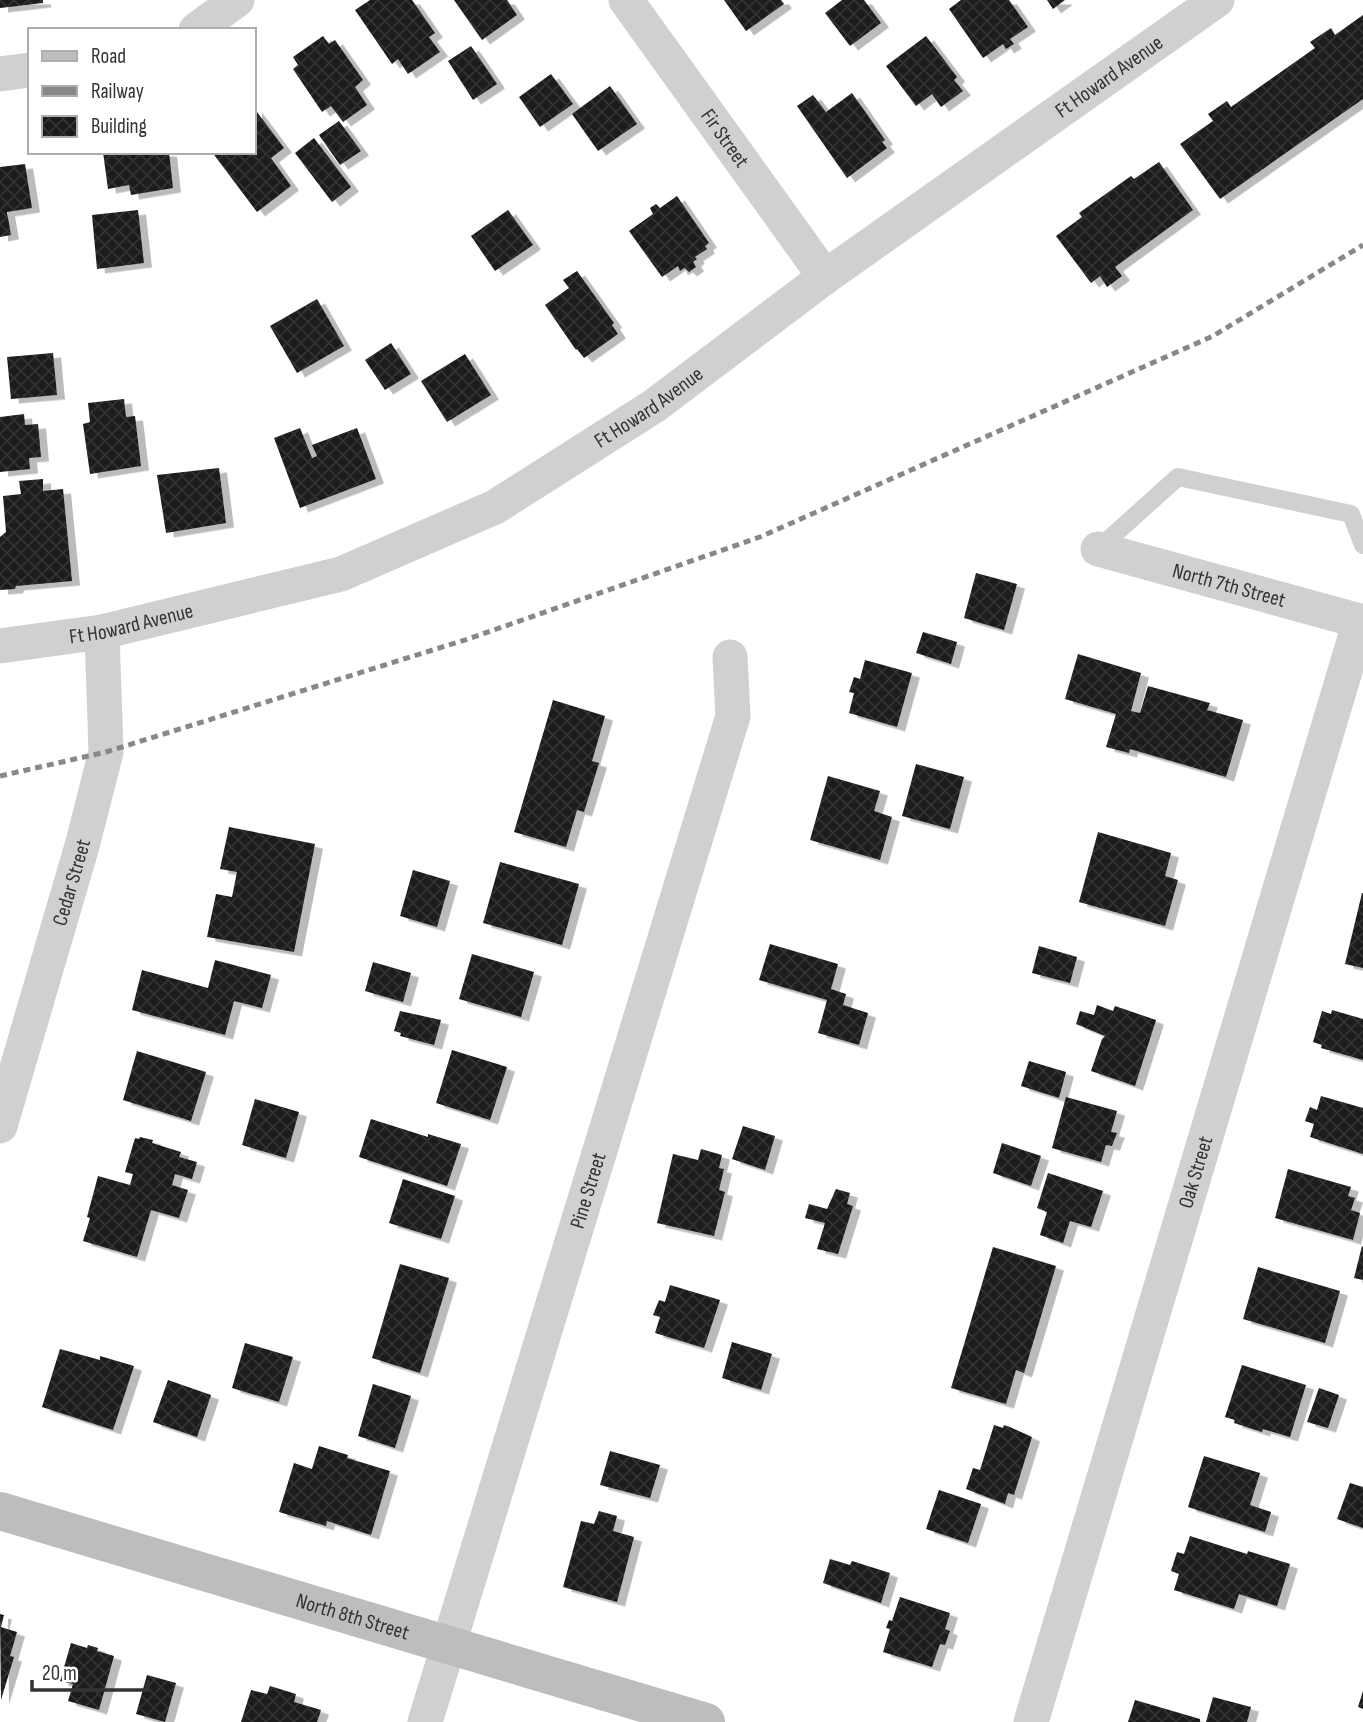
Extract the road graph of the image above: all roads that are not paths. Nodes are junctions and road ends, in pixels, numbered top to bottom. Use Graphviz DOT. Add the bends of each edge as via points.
graph roads {
  1 [pos="237,0"];
  2 [pos="626,0"];
  3 [pos="1217,0"];
  4 [pos="199,28"];
  5 [pos="28,70"];
  6 [pos="0,74"];
  7 [pos="825,277"];
  8 [pos="1363,545"];
  9 [pos="1098,549"];
  10 [pos="1361,622"];
  11 [pos="102,632"];
  12 [pos="0,646"];
  13 [pos="730,657"];
  14 [pos="0,1126"];
  15 [pos="0,1511"];
  16 [pos="448,1645"];
  17 [pos="425,1722"];
  18 [pos="706,1722"];
  19 [pos="1031,1722"];
  1 -- 4 [label="street"];
  2 -- 7 [label="street, Fir Street"];
  3 -- 7 [label="street, Ft Howard Avenue"];
  5 -- 6 [label="street"];
  7 -- 11 [label="street, Ft Howard Avenue" via="654,405 495,506 341,574"];
  8 -- 9 [label="lane" via="1351,514 1178,477"];
  9 -- 10 [label="street, North 7th Street"];
  10 -- 19 [label="street, Oak Street"];
  11 -- 12 [label="street, Ft Howard Avenue"];
  11 -- 14 [label="street, Cedar Street" via="106,752"];
  13 -- 16 [label="street, Pine Street" via="733,716"];
  15 -- 16 [label="main road, North 8th Street"];
  16 -- 17 [label="street, Pine Street"];
  16 -- 18 [label="main road, North 8th Street"];
}
